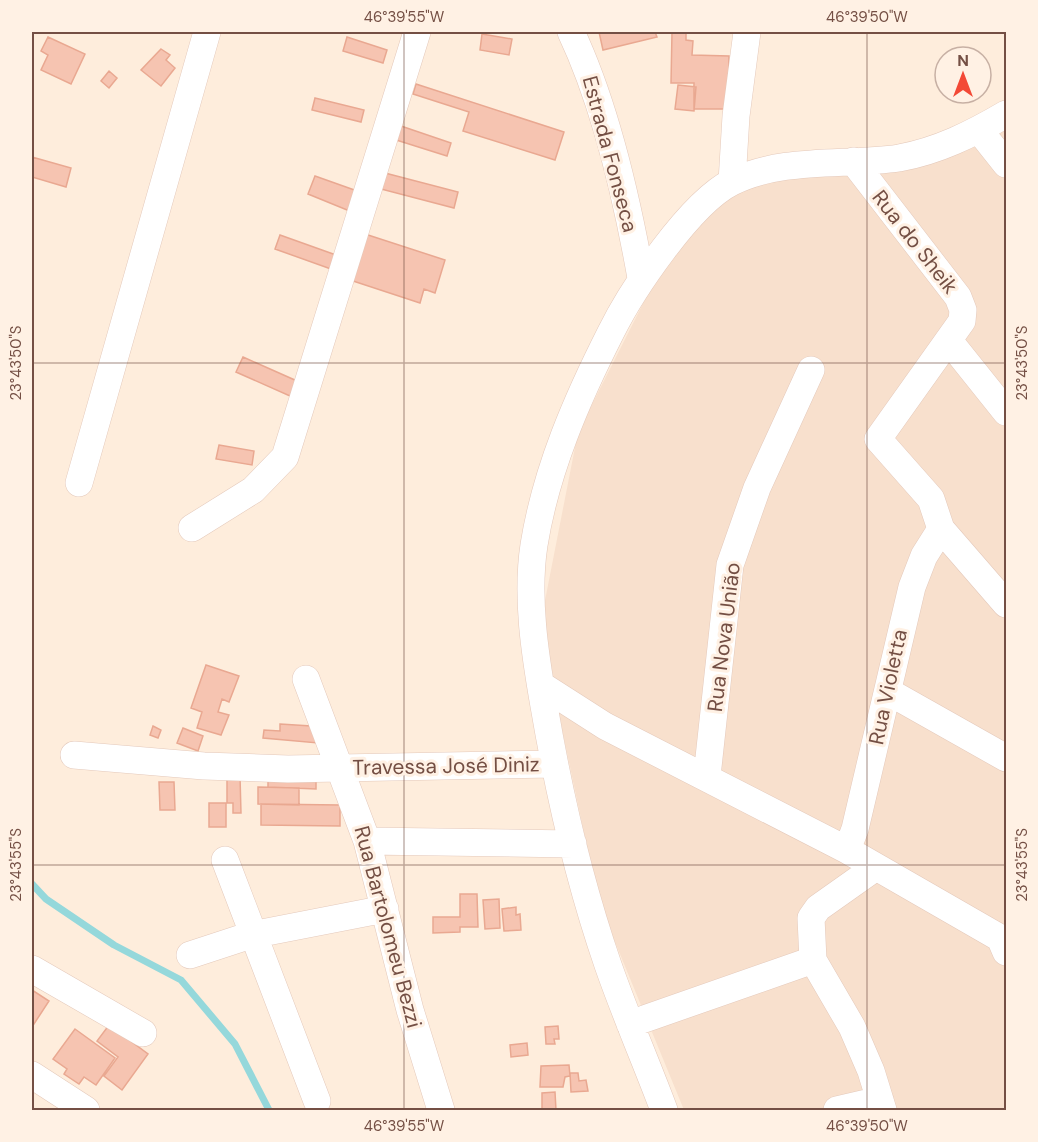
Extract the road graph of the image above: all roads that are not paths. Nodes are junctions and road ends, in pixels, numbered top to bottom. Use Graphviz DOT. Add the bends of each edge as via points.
graph roads {
  1 [pos="207,32"];
  2 [pos="417,32"];
  3 [pos="571,32"];
  4 [pos="747,32"];
  5 [pos="1006,114"];
  6 [pos="979,130"];
  7 [pos="853,161"];
  8 [pos="1006,164"];
  9 [pos="732,182"];
  10 [pos="641,278"];
  11 [pos="950,342"];
  12 [pos="812,370"];
  13 [pos="1006,412"];
  14 [pos="79,483"];
  15 [pos="192,528"];
  16 [pos="941,529"];
  17 [pos="1006,604"];
  18 [pos="306,679"];
  19 [pos="541,685"];
  20 [pos="889,692"];
  21 [pos="74,755"];
  22 [pos="1006,758"];
  23 [pos="554,764"];
  24 [pos="338,767"];
  25 [pos="707,776"];
  26 [pos="368,841"];
  27 [pos="573,844"];
  28 [pos="847,850"];
  29 [pos="225,860"];
  30 [pos="876,867"];
  31 [pos="385,909"];
  32 [pos="251,935"];
  33 [pos="1006,952"];
  34 [pos="190,955"];
  35 [pos="813,960"];
  36 [pos="32,969"];
  37 [pos="630,1023"];
  38 [pos="143,1033"];
  39 [pos="32,1075"];
  40 [pos="316,1101"];
  41 [pos="882,1105"];
  42 [pos="71,1107"];
  43 [pos="441,1110"];
  44 [pos="664,1110"];
  45 [pos="837,1110"];
  1 -- 14 [label="street"];
  2 -- 15 [label="street" via="285,457 253,490"];
  3 -- 10 [label="street, Estrada Fonseca" via="590,75 608,138"];
  4 -- 9 [label="street"];
  5 -- 6 [label="street"];
  6 -- 7 [label="street" via="921,153"];
  6 -- 8 [label="street"];
  7 -- 9 [label="street" via="779,169"];
  7 -- 11 [label="street, Rua do Sheik" via="958,297 962,321"];
  9 -- 10 [label="street" via="700,208"];
  10 -- 19 [label="street" via="598,358 563,437 545,493 534,548 532,598"];
  11 -- 13 [label="street"];
  11 -- 16 [label="street, Rua do Sheik" via="878,439 931,499"];
  12 -- 25 [label="street, Rua Nova União" via="757,488 730,565"];
  16 -- 17 [label="street"];
  16 -- 20 [label="street, Rua Violetta" via="924,556 912,587"];
  18 -- 24 [label="street, Rua Bartolomeu Bezzi"];
  19 -- 23 [label="street"];
  19 -- 25 [label="street" via="605,726"];
  20 -- 22 [label="street"];
  20 -- 28 [label="street, Rua Violetta"];
  21 -- 24 [label="street, Travessa José Diniz" via="204,766"];
  23 -- 24 [label="street, Travessa José Diniz"];
  23 -- 27 [label="street"];
  24 -- 26 [label="street, Rua Bartolomeu Bezzi"];
  25 -- 28 [label="street"];
  26 -- 27 [label="street"];
  26 -- 31 [label="street, Rua Bartolomeu Bezzi"];
  27 -- 37 [label="street" via="608,965"];
  28 -- 30 [label="street"];
  29 -- 32 [label="street"];
  30 -- 33 [label="street" via="1000,938"];
  30 -- 35 [label="street" via="818,908 811,918"];
  31 -- 32 [label="street"];
  31 -- 43 [label="street, Rua Bartolomeu Bezzi" via="410,1010"];
  32 -- 34 [label="street"];
  32 -- 40 [label="street"];
  35 -- 37 [label="street"];
  35 -- 41 [label="street" via="852,1028"];
  36 -- 38 [label="street"];
  37 -- 44 [label="street"];
  39 -- 42 [label="street"];
  41 -- 45 [label="street"];
}
